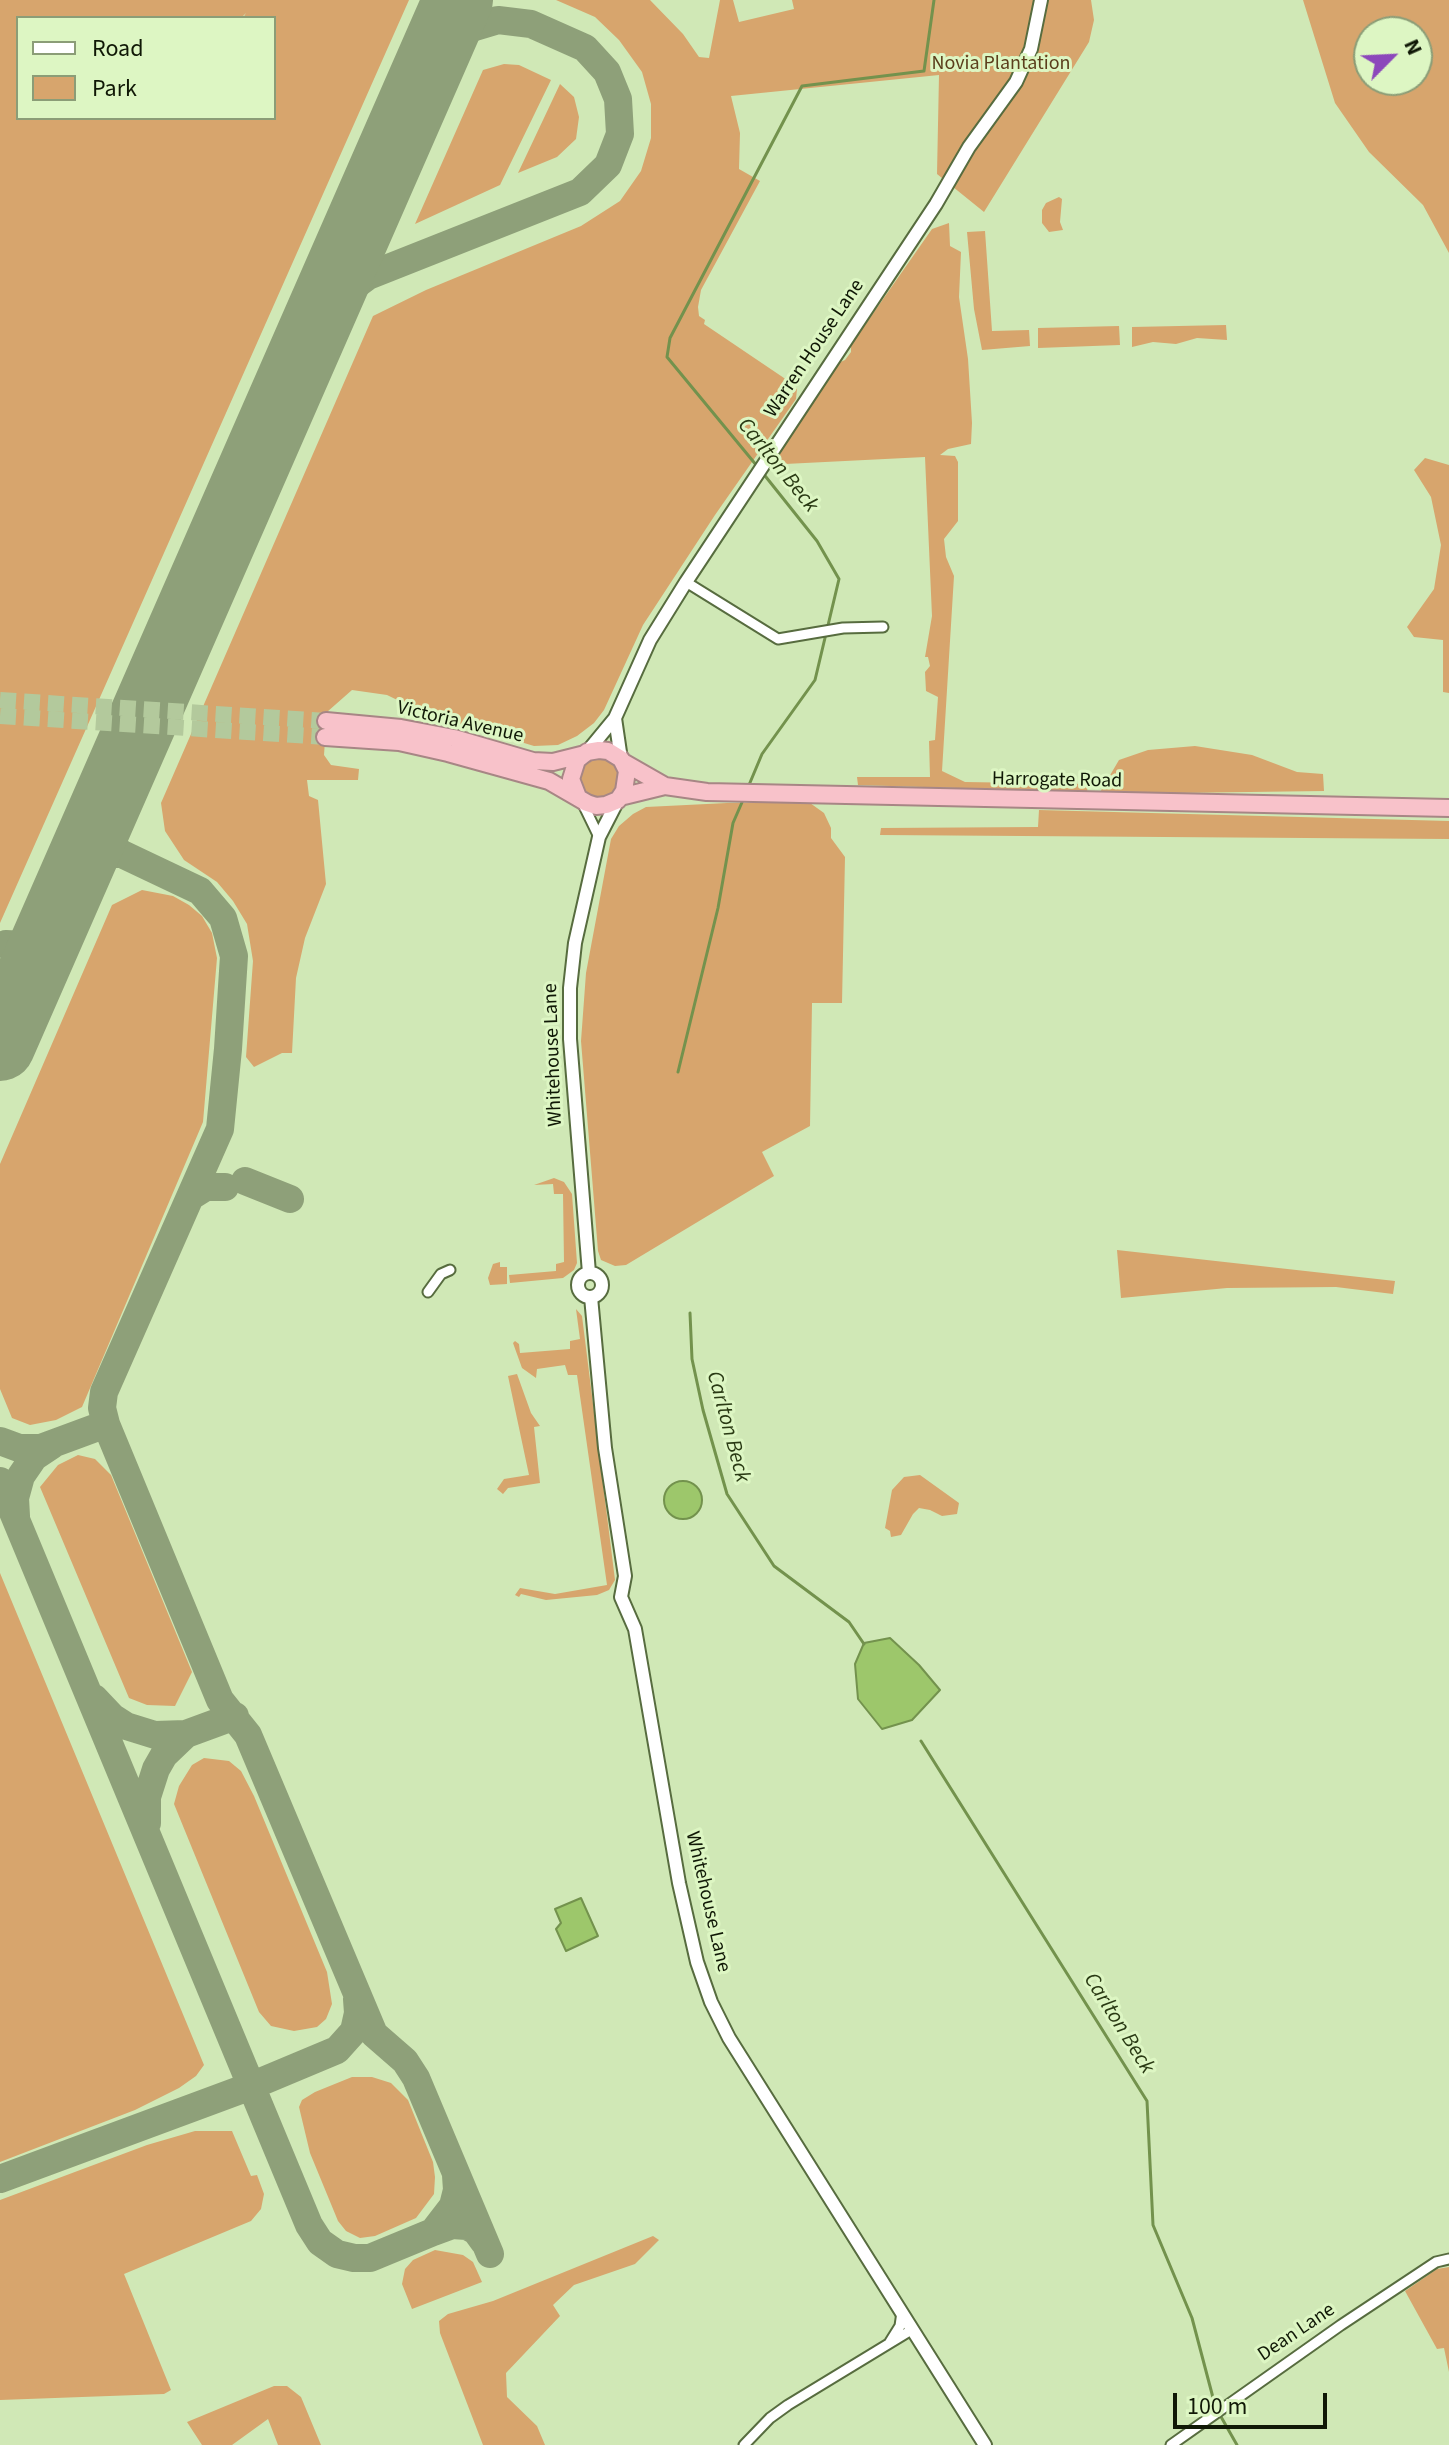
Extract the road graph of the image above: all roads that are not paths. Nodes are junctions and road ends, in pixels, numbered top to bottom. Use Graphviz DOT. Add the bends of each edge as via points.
graph roads {
  1 [pos="1041,0"];
  2 [pos="686,582"];
  3 [pos="883,627"];
  4 [pos="615,718"];
  5 [pos="325,729"];
  6 [pos="452,746"];
  7 [pos="586,753"];
  8 [pos="622,761"];
  9 [pos="665,786"];
  10 [pos="580,798"];
  11 [pos="619,798"];
  12 [pos="1449,808"];
  13 [pos="599,837"];
  14 [pos="450,1270"];
  15 [pos="428,1292"];
  16 [pos="1449,2259"];
  17 [pos="902,2312"];
  18 [pos="913,2329"];
  19 [pos="888,2345"];
  20 [pos="744,2445"];
  21 [pos="985,2445"];
  22 [pos="1171,2445"];
  1 -- 2 [label="street, Warren House Lane" via="1031,49 1016,82"];
  2 -- 3 [label="street" via="778,639"];
  2 -- 4 [label="street, Warren House Lane" via="650,640"];
  4 -- 7 [label="street, Warren House Lane"];
  4 -- 8 [label="street"];
  5 -- 6 [label="highway, Victoria Avenue" via="401,728"];
  6 -- 7 [label="highway, Victoria Avenue" via="533,761"];
  6 -- 10 [label="highway, Victoria Avenue" via="549,781"];
  7 -- 8 [label="highway" via="608,751"];
  7 -- 10 [label="highway" via="571,779"];
  8 -- 9 [label="highway, Harrogate Road"];
  8 -- 11 [label="highway" via="627,781"];
  9 -- 11 [label="highway, Harrogate Road"];
  9 -- 12 [label="highway, Harrogate Road" via="707,792"];
  10 -- 11 [label="highway" via="596,806"];
  10 -- 13 [label="street"];
  11 -- 13 [label="street, Whitehouse Lane"];
  13 -- 17 [label="street, Whitehouse Lane" via="570,988 589,1273 578,1284 583,1295 591,1297 605,1448 625,1576 621,1597 635,1629 679,1883 697,1962 729,2038"];
  14 -- 15 [label="street"];
  16 -- 22 [label="street, Dean Lane" via="1436,2262"];
  17 -- 18 [label="street, Whitehouse Lane"];
  17 -- 19 [label="street"];
  18 -- 19 [label="street"];
  18 -- 21 [label="street, Whitehouse Lane"];
  19 -- 20 [label="street" via="788,2405"];
}
